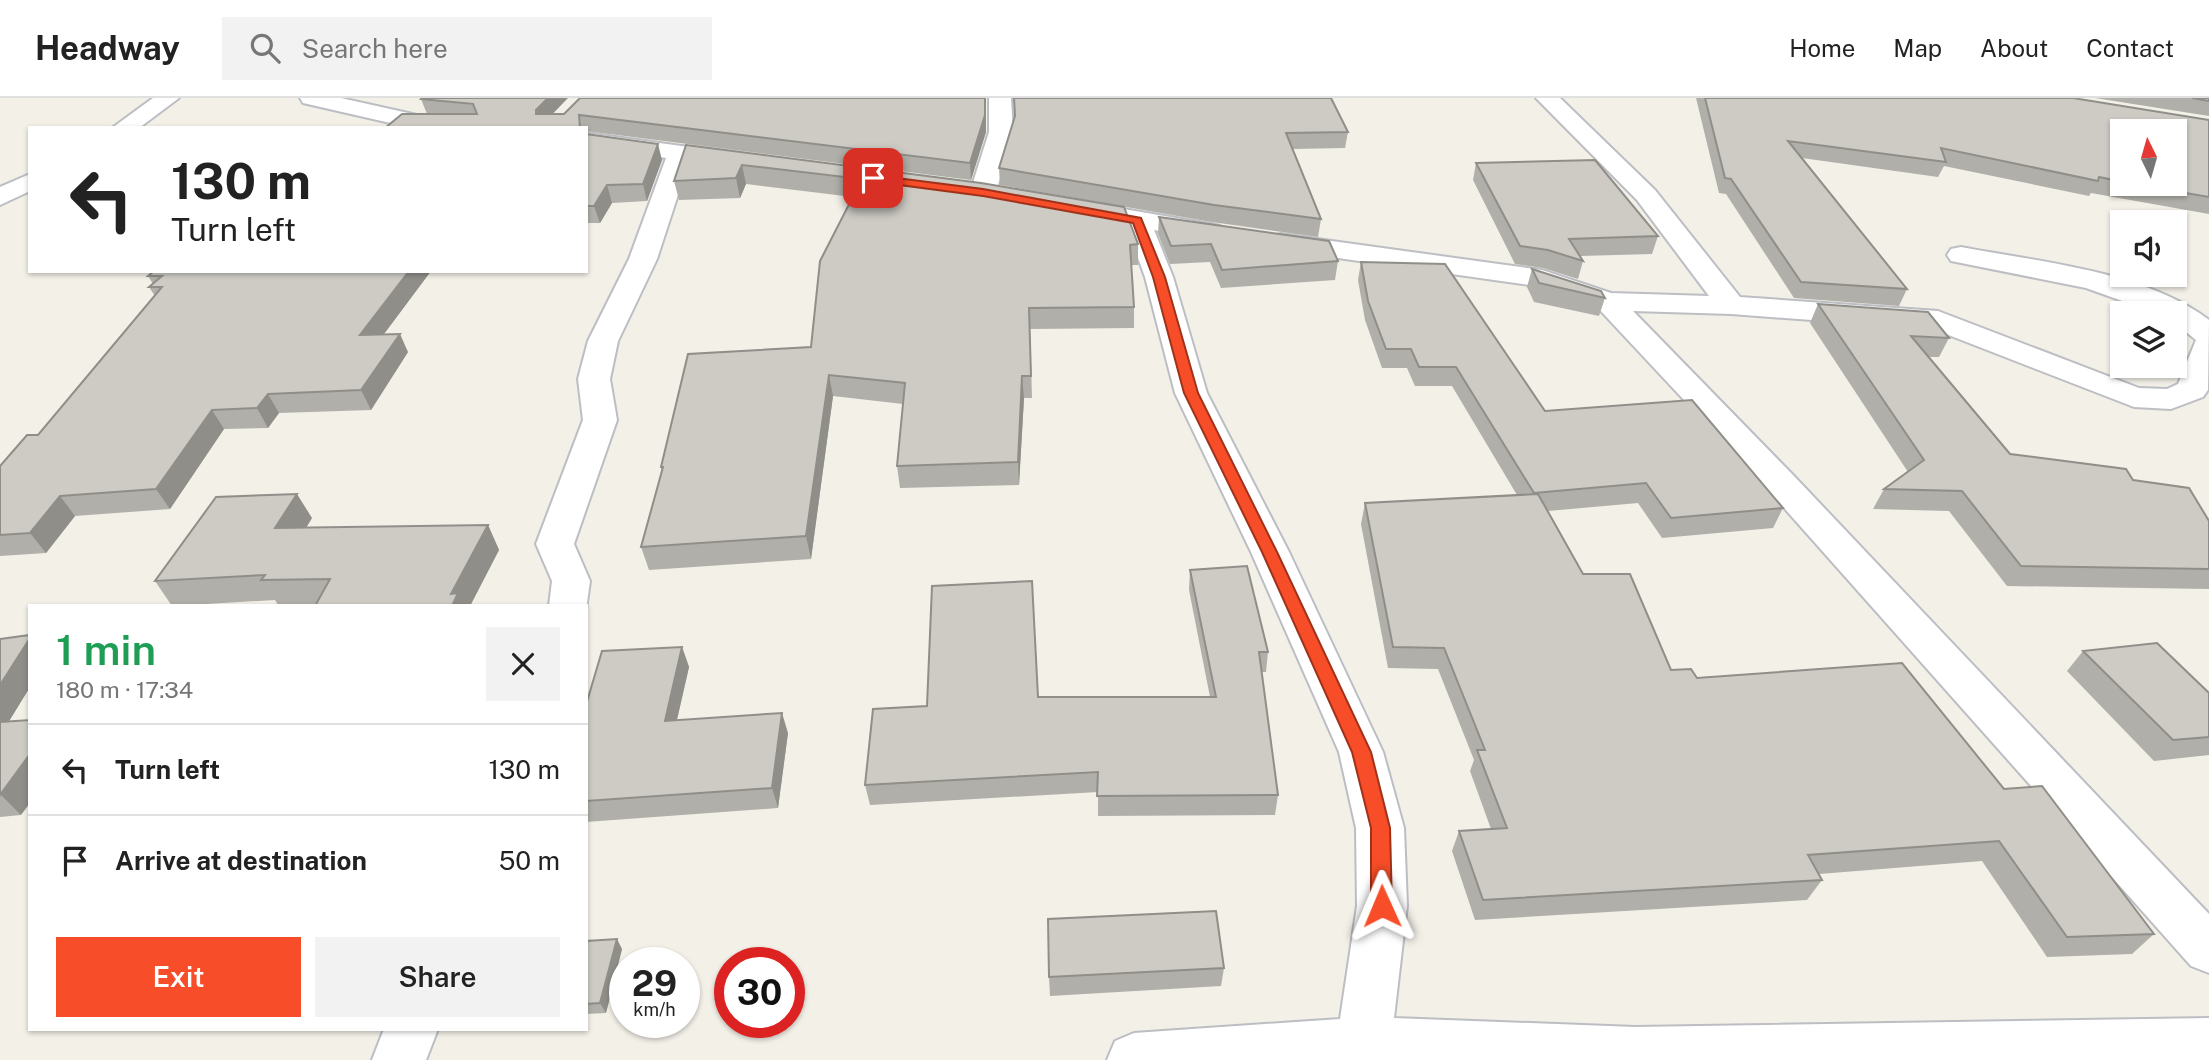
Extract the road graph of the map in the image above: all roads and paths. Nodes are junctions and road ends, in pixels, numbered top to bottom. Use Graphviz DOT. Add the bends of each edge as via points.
graph roads {
  1 [pos="168,98"];
  2 [pos="311,98"];
  3 [pos="1000,98"];
  4 [pos="1547,98"];
  5 [pos="126,126"];
  6 [pos="448,126"];
  7 [pos="588,140"];
  8 [pos="680,153"];
  9 [pos="763,164"];
  10 [pos="28,182"];
  11 [pos="956,189"];
  12 [pos="0,197"];
  13 [pos="1048,204"];
  14 [pos="1137,220"];
  15 [pos="1212,233"];
  16 [pos="1961,255"];
  17 [pos="1177,262"];
  18 [pos="1608,302"];
  19 [pos="1731,305"];
  20 [pos="2209,335"];
  21 [pos="2209,343"];
  22 [pos="569,604"];
  23 [pos="2209,950"];
  24 [pos="410,1031"];
  25 [pos="1364,1043"];
  26 [pos="2209,1044"];
  27 [pos="399,1060"];
  28 [pos="1134,1060"];
  1 -- 5 [label="street"];
  2 -- 6 [label="street"];
  3 -- 11 [label="street" via="996,195"];
  4 -- 19 [label="street" via="1646,195"];
  7 -- 8 [label="street"];
  8 -- 9 [label="street"];
  8 -- 22 [label="street" via="643,259 603,341 594,379 600,420 555,544 571,581"];
  10 -- 12 [label="street"];
  13 -- 14 [label="street"];
  14 -- 15 [label="street"];
  14 -- 17 [label="street"];
  15 -- 17 [label="street"];
  15 -- 18 [label="street" via="1542,278"];
  16 -- 20 [label="street" via="2127,291 2165,305"];
  17 -- 25 [label="street" via="1191,393 1361,752 1380,828 1382,906"];
  18 -- 19 [label="street"];
  18 -- 23 [label="street" via="1781,483"];
  19 -- 21 [label="street" via="1938,320 2134,397 2171,399 2192,390"];
  24 -- 27 [label="street"];
  25 -- 26 [label="street" via="1635,1054"];
  25 -- 28 [label="street"];
}
